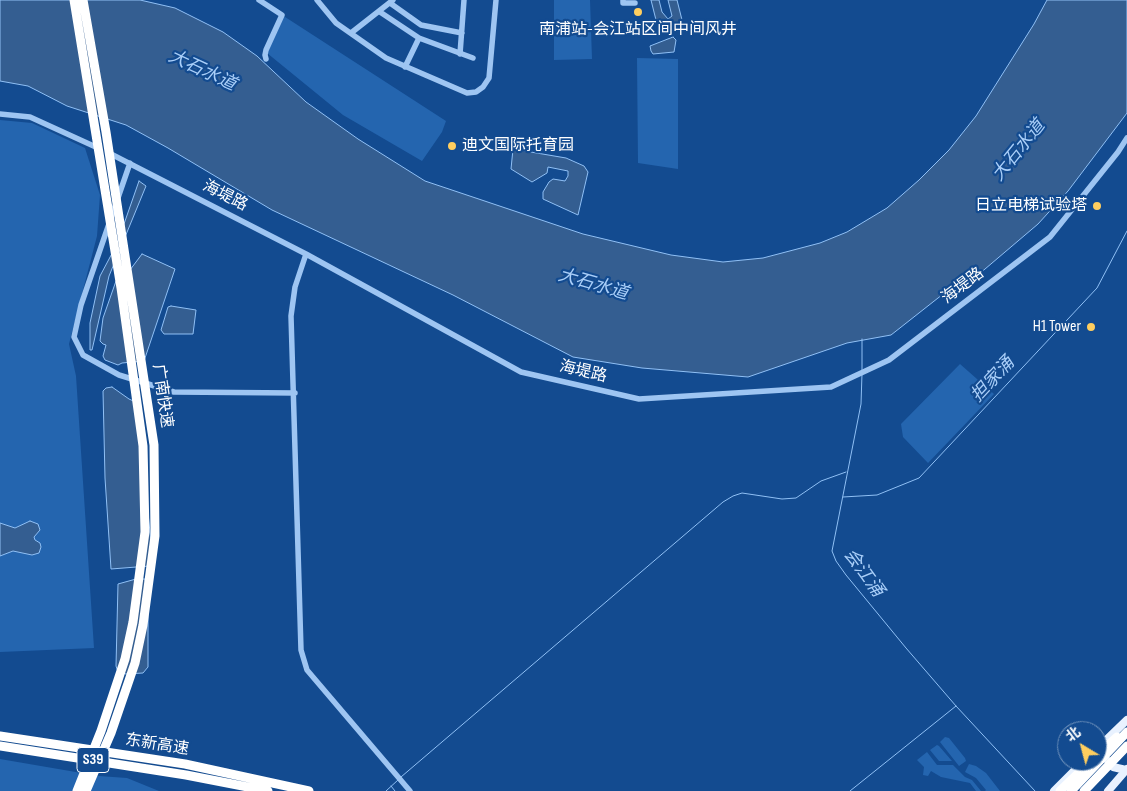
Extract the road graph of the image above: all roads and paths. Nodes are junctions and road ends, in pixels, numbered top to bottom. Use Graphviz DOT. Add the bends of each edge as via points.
graph roads {
  1 [pos="74,0"];
  2 [pos="83,0"];
  3 [pos="259,0"];
  4 [pos="317,0"];
  5 [pos="464,0"];
  6 [pos="496,0"];
  7 [pos="623,0"];
  8 [pos="392,2"];
  9 [pos="635,3"];
  10 [pos="380,12"];
  11 [pos="351,33"];
  12 [pos="462,33"];
  13 [pos="419,38"];
  14 [pos="460,54"];
  15 [pos="473,58"];
  16 [pos="266,59"];
  17 [pos="405,67"];
  18 [pos="0,114"];
  19 [pos="1127,138"];
  20 [pos="130,163"];
  21 [pos="306,254"];
  22 [pos="295,393"];
  23 [pos="1127,720"];
  24 [pos="1127,730"];
  25 [pos="0,736"];
  26 [pos="1107,744"];
  27 [pos="0,746"];
  28 [pos="1107,746"];
  29 [pos="1127,746"];
  30 [pos="1107,761"];
  31 [pos="1127,770"];
  32 [pos="1074,771"];
  33 [pos="1081,771"];
  34 [pos="1085,771"];
  35 [pos="77,791"];
  36 [pos="86,791"];
  37 [pos="268,791"];
  38 [pos="309,791"];
  39 [pos="410,791"];
  40 [pos="1054,791"];
  41 [pos="1060,791"];
  42 [pos="1066,791"];
  43 [pos="1072,791"];
  44 [pos="1084,791"];
  45 [pos="1108,791"];
  1 -- 35 [label="highway, 广南快速, bridge" via="144,446 145,532 125,659"];
  2 -- 36 [label="highway, 广南快速, bridge" via="154,445 156,536 135,663"];
  3 -- 16 [label="street" via="282,15 264,55"];
  4 -- 11 [label="street" via="336,23"];
  5 -- 12 [label="street"];
  6 -- 17 [label="street" via="489,78 483,87 467,93"];
  7 -- 9 [label="street" via="623,3"];
  8 -- 10 [label="street"];
  8 -- 12 [label="street" via="420,25"];
  10 -- 11 [label="street"];
  10 -- 13 [label="street"];
  11 -- 17 [label="street" via="386,58"];
  12 -- 14 [label="street"];
  13 -- 14 [label="street"];
  13 -- 17 [label="street"];
  14 -- 15 [label="street"];
  18 -- 20 [label="street, 海堤路" via="30,117"];
  19 -- 21 [label="street, 海堤路" via="1050,237 888,360 831,387 638,399 521,372"];
  20 -- 21 [label="street, 海堤路"];
  20 -- 22 [label="street" via="81,304 74,337 83,355 119,375 174,392"];
  21 -- 22 [label="street" via="295,287 291,316"];
  22 -- 39 [label="street" via="301,650 307,670"];
  23 -- 26 [label="main road"];
  24 -- 28 [label="highway, bridge"];
  24 -- 43 [label="highway, bridge"];
  25 -- 38 [label="highway, 东新高速 / S39, bridge" via="185,764"];
  27 -- 37 [label="highway, 东新高速 / S39, bridge"];
  29 -- 44 [label="highway, bridge"];
  30 -- 31 [label="main road" via="1113,767"];
  31 -- 45 [label="main road"];
  32 -- 40 [label="main road"];
  33 -- 41 [label="highway"];
  34 -- 42 [label="main road"];
}
